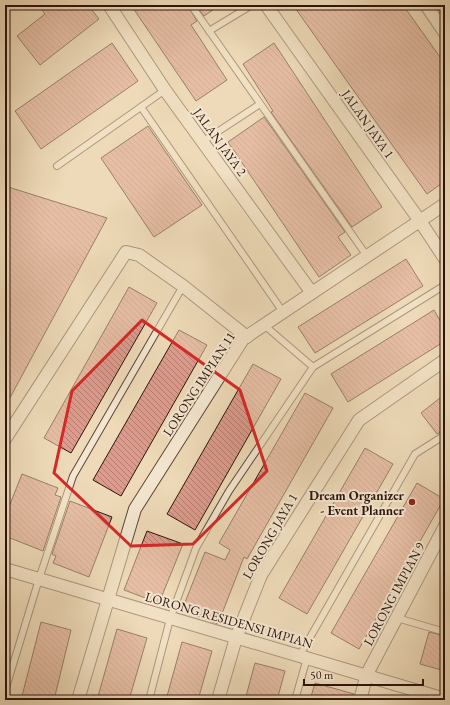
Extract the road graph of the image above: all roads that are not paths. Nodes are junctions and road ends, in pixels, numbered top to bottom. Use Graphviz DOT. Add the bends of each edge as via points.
graph roads {
  1 [pos="109,5"];
  2 [pos="191,5"];
  3 [pos="252,5"];
  4 [pos="266,5"];
  5 [pos="426,5"];
  6 [pos="209,31"];
  7 [pos="445,33"];
  8 [pos="165,90"];
  9 [pos="260,104"];
  10 [pos="141,107"];
  11 [pos="202,142"];
  12 [pos="57,166"];
  13 [pos="445,204"];
  14 [pos="420,221"];
  15 [pos="367,256"];
  16 [pos="445,259"];
  17 [pos="445,285"];
  18 [pos="183,286"];
  19 [pos="312,293"];
  20 [pos="283,312"];
  21 [pos="264,325"];
  22 [pos="247,337"];
  23 [pos="445,360"];
  24 [pos="313,367"];
  25 [pos="445,435"];
  26 [pos="5,439"];
  27 [pos="445,526"];
  28 [pos="5,570"];
  29 [pos="38,579"];
  30 [pos="108,599"];
  31 [pos="397,618"];
  32 [pos="170,619"];
  33 [pos="445,632"];
  34 [pos="236,638"];
  35 [pos="304,656"];
  36 [pos="367,674"];
  37 [pos="5,691"];
  38 [pos="432,697"];
  39 [pos="445,699"];
  40 [pos="78,700"];
  41 [pos="149,700"];
  42 [pos="218,700"];
  43 [pos="295,700"];
  44 [pos="360,700"];
  1 -- 8 [label="street, JALAN JAYA 2"];
  2 -- 6 [label="lane"];
  3 -- 6 [label="lane"];
  4 -- 14 [label="street, JALAN JAYA 1"];
  5 -- 7 [label="street"];
  6 -- 9 [label="lane"];
  8 -- 10 [label="lane"];
  8 -- 11 [label="street, JALAN JAYA 2"];
  9 -- 11 [label="lane"];
  9 -- 15 [label="lane"];
  10 -- 12 [label="lane"];
  10 -- 20 [label="lane"];
  11 -- 19 [label="street, JALAN JAYA 2"];
  13 -- 14 [label="street, LORONG IMPIAN 11"];
  14 -- 15 [label="street, LORONG IMPIAN 11"];
  14 -- 16 [label="street, JALAN JAYA 1"];
  15 -- 19 [label="street, LORONG IMPIAN 11"];
  17 -- 24 [label="lane"];
  18 -- 22 [label="street"];
  18 -- 26 [label="street" via="139,254 126,252"];
  18 -- 29 [label="lane" via="73,476"];
  19 -- 20 [label="street, LORONG IMPIAN 11"];
  20 -- 21 [label="street, LORONG IMPIAN 11"];
  21 -- 22 [label="street, LORONG IMPIAN 11"];
  21 -- 24 [label="lane"];
  22 -- 30 [label="street, LORONG IMPIAN 11" via="243,339 135,509"];
  23 -- 34 [label="street, LORONG JAYA 1" via="358,420 261,575"];
  24 -- 32 [label="lane" via="230,491 196,548"];
  25 -- 35 [label="lane" via="415,454"];
  27 -- 31 [label="street, LORONG IMPIAN 9"];
  28 -- 29 [label="street, LORONG RESIDENSI IMPIAN"];
  29 -- 30 [label="street, LORONG RESIDENSI IMPIAN"];
  29 -- 37 [label="lane"];
  30 -- 32 [label="street, LORONG RESIDENSI IMPIAN"];
  30 -- 40 [label="street, LORONG IMPIAN 11"];
  31 -- 33 [label="lane"];
  31 -- 36 [label="street, LORONG IMPIAN 9"];
  32 -- 34 [label="street, LORONG RESIDENSI IMPIAN"];
  32 -- 41 [label="lane"];
  34 -- 35 [label="street, LORONG RESIDENSI IMPIAN"];
  34 -- 42 [label="street, LORONG JAYA 1"];
  35 -- 36 [label="street, LORONG RESIDENSI IMPIAN"];
  35 -- 43 [label="lane"];
  36 -- 38 [label="street, LORONG RESIDENSI IMPIAN"];
  36 -- 44 [label="street, LORONG IMPIAN 9"];
  38 -- 39 [label="street, LORONG RESIDENSI IMPIAN"];
}
